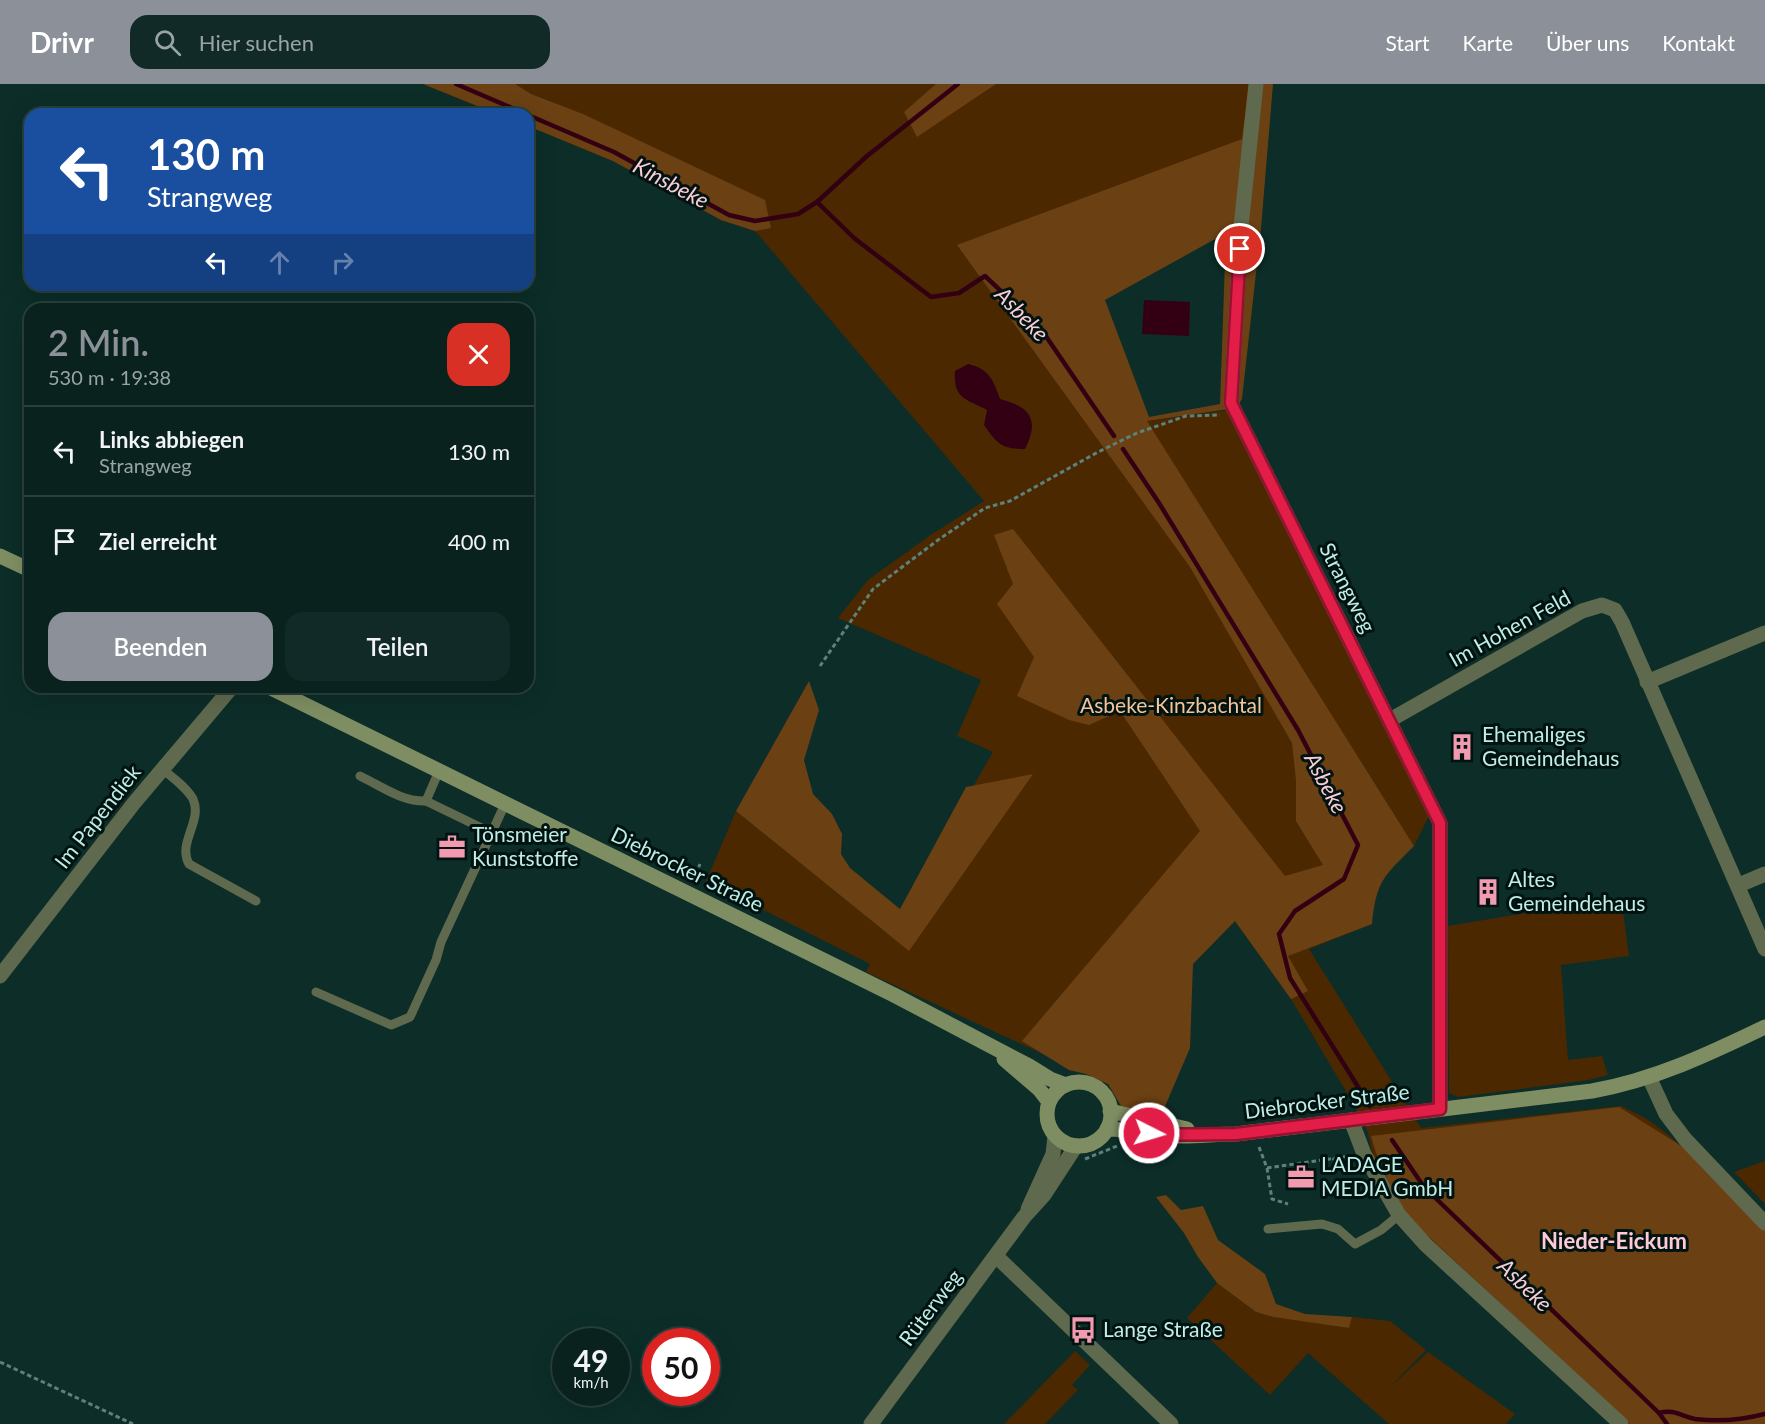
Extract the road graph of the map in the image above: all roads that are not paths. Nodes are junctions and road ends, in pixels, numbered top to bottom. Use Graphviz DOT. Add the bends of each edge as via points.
graph roads {
  1 [pos="1256,84"];
  2 [pos="0,556"];
  3 [pos="24,567"];
  4 [pos="1765,633"];
  5 [pos="1647,682"];
  6 [pos="227,693"];
  7 [pos="281,693"];
  8 [pos="1390,720"];
  9 [pos="162,769"];
  10 [pos="439,771"];
  11 [pos="360,776"];
  12 [pos="426,801"];
  13 [pos="505,804"];
  14 [pos="492,833"];
  15 [pos="1765,874"];
  16 [pos="1739,885"];
  17 [pos="256,901"];
  18 [pos="1765,949"];
  19 [pos="0,975"];
  20 [pos="316,992"];
  21 [pos="1765,1027"];
  22 [pos="988,1045"];
  23 [pos="1649,1077"];
  24 [pos="1065,1085"];
  25 [pos="1049,1102"];
  26 [pos="1440,1109"];
  27 [pos="1110,1111"];
  28 [pos="1351,1120"];
  29 [pos="1107,1129"];
  30 [pos="1205,1134"];
  31 [pos="1055,1136"];
  32 [pos="1076,1146"];
  33 [pos="1399,1215"];
  34 [pos="1024,1217"];
  35 [pos="1765,1223"];
  36 [pos="1268,1229"];
  37 [pos="996,1256"];
  38 [pos="871,1424"];
  39 [pos="1171,1424"];
  40 [pos="1621,1424"];
  1 -- 8 [label="street, Strangweg" via="1240,239 1231,403"];
  2 -- 3 [label="main road"];
  4 -- 5 [label="street"];
  5 -- 8 [label="street, Im Hohen Feld" via="1615,610 1602,605 1582,611"];
  5 -- 16 [label="street, Im Hohen Feld"];
  6 -- 9 [label="street, Im Papendiek"];
  7 -- 10 [label="main road, Diebrocker Straße"];
  8 -- 26 [label="street, Strangweg" via="1440,823"];
  9 -- 17 [label="lane" via="193,799 193,823 184,857 189,864"];
  9 -- 19 [label="street, Im Papendiek"];
  10 -- 12 [label="lane"];
  10 -- 13 [label="main road, Diebrocker Straße"];
  11 -- 12 [label="lane" via="406,799"];
  12 -- 14 [label="lane"];
  13 -- 14 [label="lane"];
  13 -- 22 [label="main road, Diebrocker Straße"];
  14 -- 20 [label="lane" via="410,1017 391,1025"];
  15 -- 16 [label="street"];
  16 -- 18 [label="street, Im Hohen Feld"];
  21 -- 23 [label="main road, Diebrocker Straße"];
  22 -- 24 [label="main road, Diebrocker Straße"];
  22 -- 25 [label="main road, Diebrocker Straße"];
  23 -- 26 [label="main road, Diebrocker Straße" via="1620,1086"];
  23 -- 35 [label="street" via="1666,1114 1685,1139"];
  24 -- 25 [label="main road"];
  24 -- 27 [label="main road" via="1089,1084 1107,1099"];
  25 -- 31 [label="main road" via="1047,1114"];
  26 -- 28 [label="main road, Diebrocker Straße"];
  27 -- 29 [label="main road"];
  27 -- 30 [label="main road, Diebrocker Straße"];
  28 -- 30 [label="main road, Diebrocker Straße"];
  28 -- 33 [label="street" via="1364,1154"];
  29 -- 30 [label="main road, Diebrocker Straße" via="1185,1136"];
  29 -- 32 [label="main road" via="1100,1139"];
  31 -- 32 [label="main road"];
  31 -- 34 [label="street, Rüterweg" via="1053,1154"];
  32 -- 34 [label="street, Rüterweg" via="1044,1195"];
  33 -- 36 [label="lane" via="1356,1244 1322,1224"];
  33 -- 40 [label="street" via="1426,1245"];
  34 -- 37 [label="street, Rüterweg"];
  37 -- 38 [label="street, Rüterweg"];
  37 -- 39 [label="street"];
}
